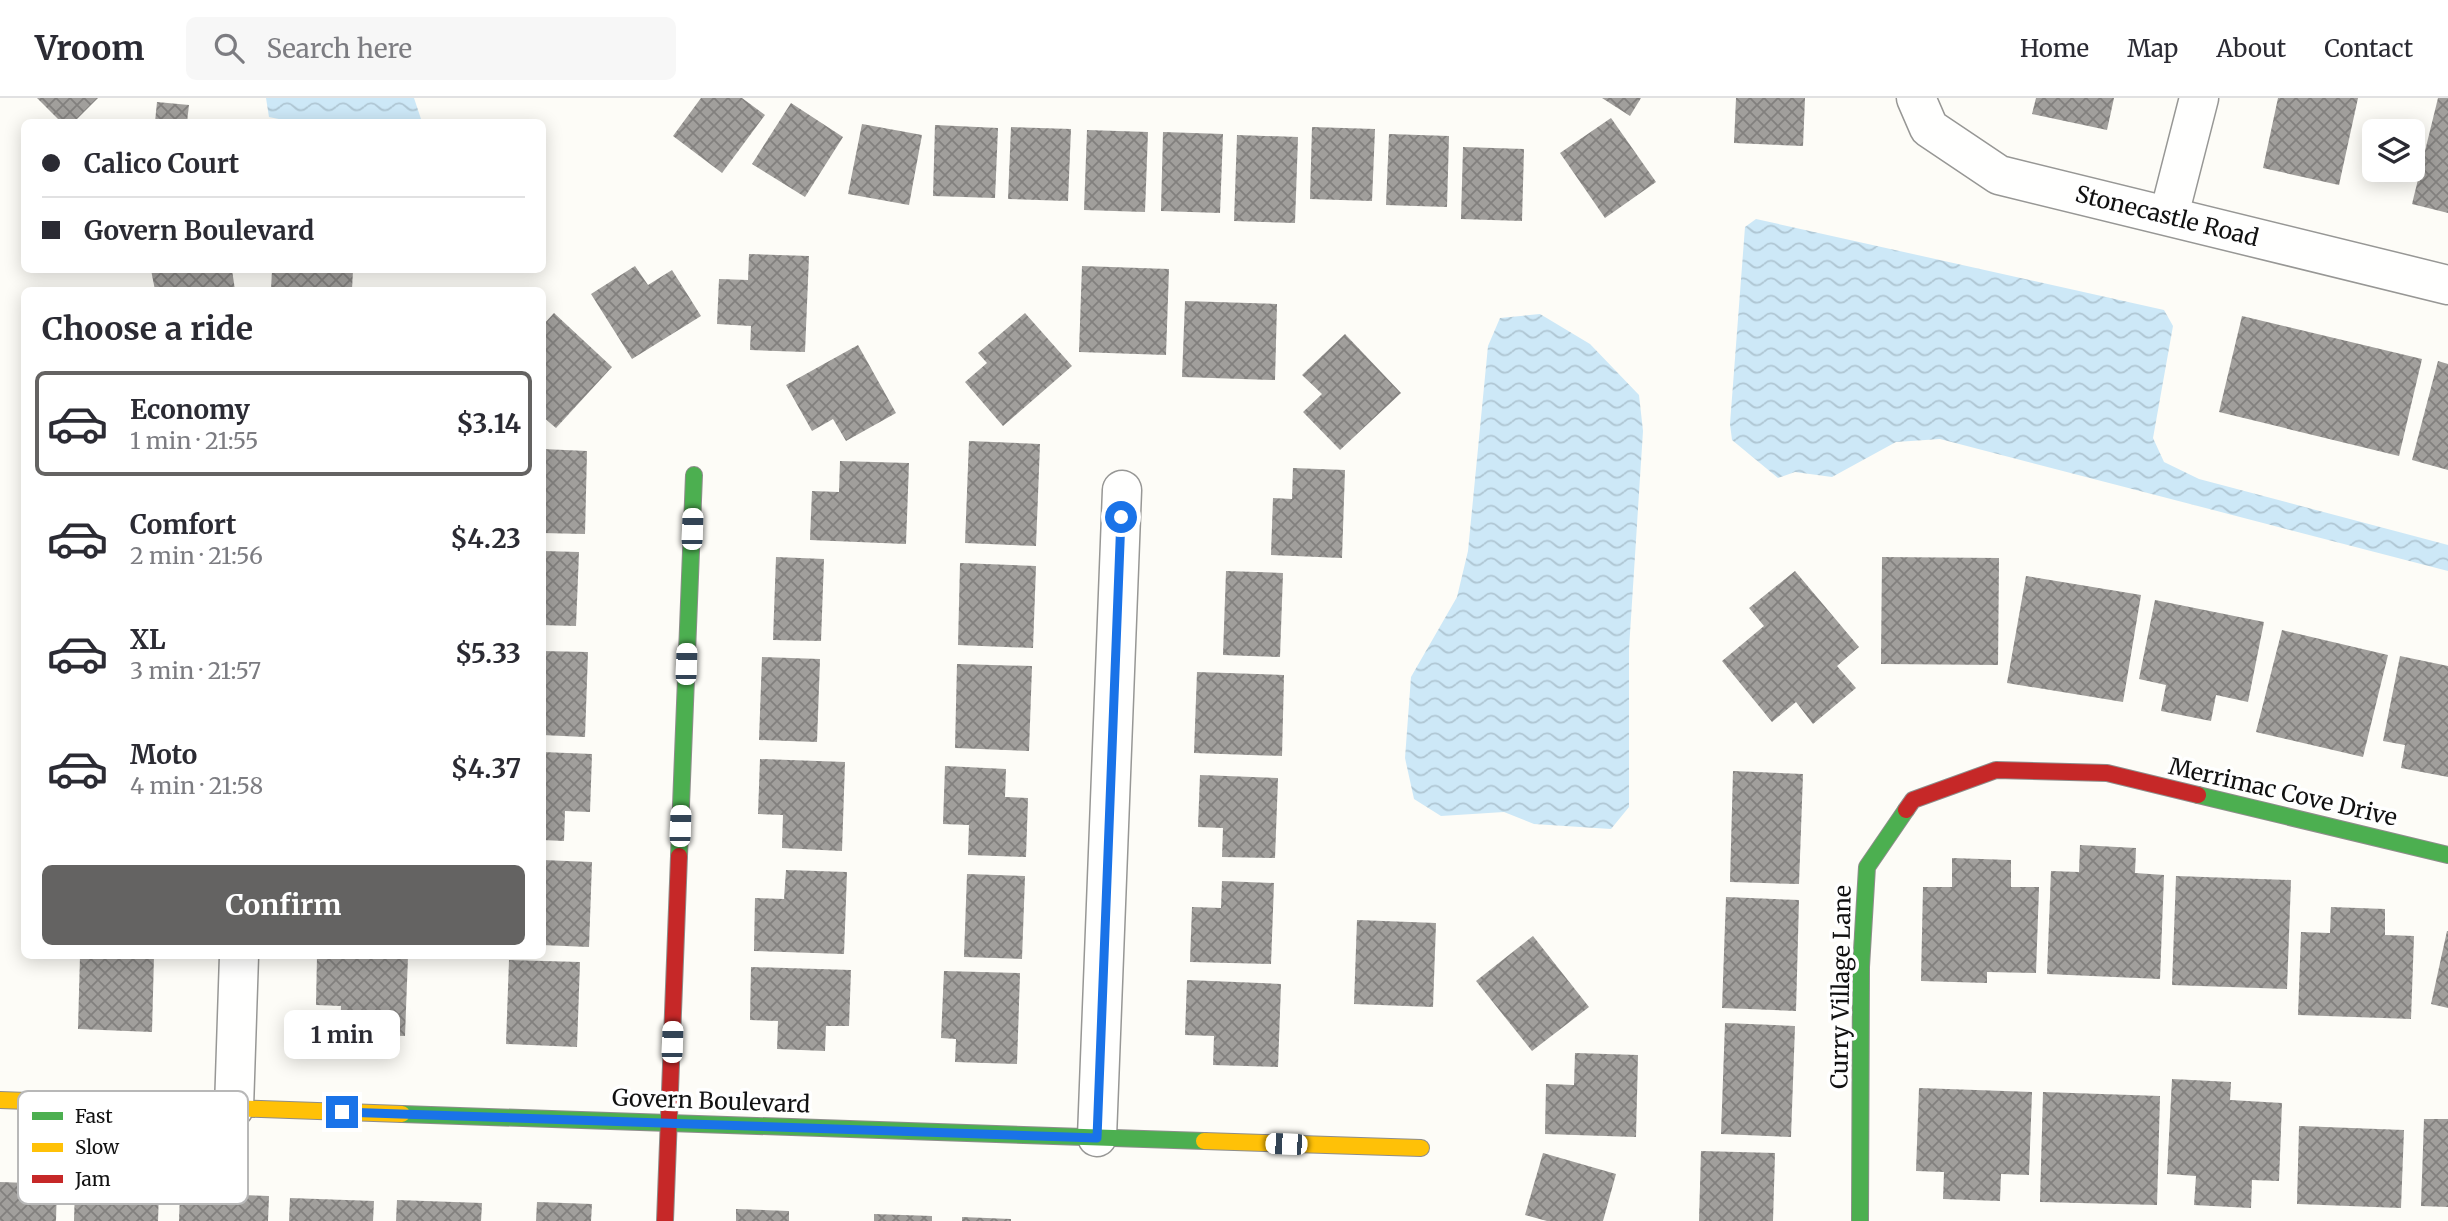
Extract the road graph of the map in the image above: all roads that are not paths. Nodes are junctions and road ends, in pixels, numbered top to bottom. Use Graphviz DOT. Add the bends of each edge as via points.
graph roads {
  1 [pos="1916,98"];
  2 [pos="2199,98"];
  3 [pos="2169,215"];
  4 [pos="2448,285"];
  5 [pos="694,475"];
  6 [pos="1122,490"];
  7 [pos="2107,773"];
  8 [pos="2448,855"];
  9 [pos="239,959"];
  10 [pos="235,1091"];
  11 [pos="0,1100"];
  12 [pos="18,1101"];
  13 [pos="248,1108"];
  14 [pos="668,1122"];
  15 [pos="1097,1138"];
  16 [pos="1421,1148"];
  17 [pos="665,1221"];
  18 [pos="1860,1221"];
  1 -- 3 [label="street, Stonecastle Road" via="1929,128 1999,175"];
  2 -- 3 [label="street"];
  3 -- 4 [label="street, Stonecastle Road"];
  5 -- 14 [label="street"];
  6 -- 15 [label="street"];
  7 -- 8 [label="street, Merrimac Cove Drive"];
  7 -- 18 [label="street, Curry Village Lane" via="1996,770 1913,800 1867,867 1861,967"];
  9 -- 10 [label="street"];
  11 -- 12 [label="street, Govern Boulevard"];
  13 -- 14 [label="street, Govern Boulevard"];
  14 -- 15 [label="street, Govern Boulevard"];
  14 -- 17 [label="street"];
  15 -- 16 [label="street, Govern Boulevard"];
}
